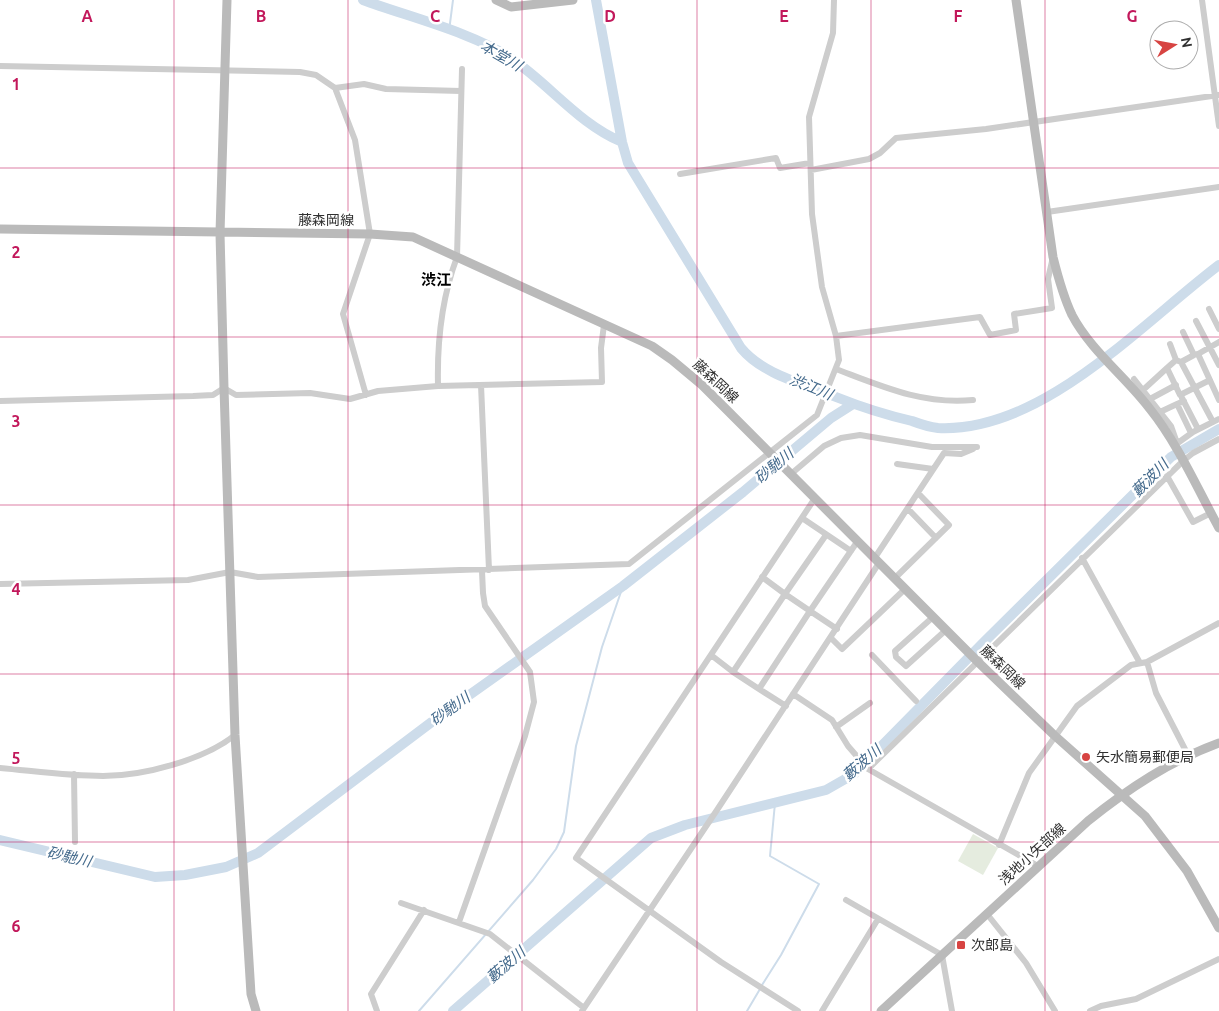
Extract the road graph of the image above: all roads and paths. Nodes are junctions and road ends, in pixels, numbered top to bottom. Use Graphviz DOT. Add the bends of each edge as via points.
graph roads {
  1 [pos="228,0"];
  2 [pos="496,0"];
  3 [pos="570,0"];
  4 [pos="834,0"];
  5 [pos="1016,0"];
  6 [pos="1202,0"];
  7 [pos="0,66"];
  8 [pos="225,69"];
  9 [pos="462,69"];
  10 [pos="335,88"];
  11 [pos="461,91"];
  12 [pos="1217,96"];
  13 [pos="1034,121"];
  14 [pos="1219,126"];
  15 [pos="811,166"];
  16 [pos="680,174"];
  17 [pos="1219,187"];
  18 [pos="1047,212"];
  19 [pos="0,229"];
  20 [pos="220,233"];
  21 [pos="370,234"];
  22 [pos="457,257"];
  23 [pos="1053,257"];
  24 [pos="1209,309"];
  25 [pos="1196,320"];
  26 [pos="604,325"];
  27 [pos="1219,329"];
  28 [pos="1183,332"];
  29 [pos="836,336"];
  30 [pos="1219,342"];
  31 [pos="1170,344"];
  32 [pos="1210,347"];
  33 [pos="1196,354"];
  34 [pos="1179,361"];
  35 [pos="1219,364"];
  36 [pos="1166,368"];
  37 [pos="836,369"];
  38 [pos="1134,379"];
  39 [pos="1214,383"];
  40 [pos="482,385"];
  41 [pos="1176,385"];
  42 [pos="438,386"];
  43 [pos="1196,387"];
  44 [pos="224,388"];
  45 [pos="1143,390"];
  46 [pos="366,395"];
  47 [pos="1150,399"];
  48 [pos="973,400"];
  49 [pos="1180,400"];
  50 [pos="1219,400"];
  51 [pos="0,401"];
  52 [pos="1160,412"];
  53 [pos="1216,420"];
  54 [pos="1198,429"];
  55 [pos="1191,433"];
  56 [pos="1219,439"];
  57 [pos="1176,445"];
  58 [pos="769,453"];
  59 [pos="1182,459"];
  60 [pos="897,464"];
  61 [pos="933,468"];
  62 [pos="790,474"];
  63 [pos="1167,476"];
  64 [pos="918,492"];
  65 [pos="815,498"];
  66 [pos="908,509"];
  67 [pos="802,518"];
  68 [pos="1216,520"];
  69 [pos="826,535"];
  70 [pos="936,538"];
  71 [pos="857,542"];
  72 [pos="851,552"];
  73 [pos="1082,558"];
  74 [pos="877,561"];
  75 [pos="486,570"];
  76 [pos="230,572"];
  77 [pos="762,577"];
  78 [pos="894,579"];
  79 [pos="0,584"];
  80 [pos="905,589"];
  81 [pos="785,594"];
  82 [pos="810,610"];
  83 [pos="932,617"];
  84 [pos="1219,623"];
  85 [pos="837,629"];
  86 [pos="946,630"];
  87 [pos="831,638"];
  88 [pos="710,655"];
  89 [pos="872,655"];
  90 [pos="977,661"];
  91 [pos="1144,662"];
  92 [pos="733,672"];
  93 [pos="759,689"];
  94 [pos="793,694"];
  95 [pos="916,701"];
  96 [pos="870,703"];
  97 [pos="786,706"];
  98 [pos="836,727"];
  99 [pos="235,735"];
  100 [pos="1054,735"];
  101 [pos="1219,743"];
  102 [pos="1188,755"];
  103 [pos="0,768"];
  104 [pos="868,769"];
  105 [pos="74,774"];
  106 [pos="1122,794"];
  107 [pos="75,842"];
  108 [pos="999,845"];
  109 [pos="1038,866"];
  110 [pos="846,900"];
  111 [pos="401,903"];
  112 [pos="424,910"];
  113 [pos="648,910"];
  114 [pos="986,914"];
  115 [pos="878,919"];
  116 [pos="459,922"];
  117 [pos="1219,928"];
  118 [pos="942,955"];
  119 [pos="1219,959"];
  120 [pos="583,1009"];
  121 [pos="256,1011"];
  122 [pos="377,1011"];
  123 [pos="798,1011"];
  124 [pos="822,1011"];
  125 [pos="881,1011"];
  126 [pos="952,1011"];
  127 [pos="1055,1011"];
  128 [pos="1090,1011"];
  1 -- 8 [label="main road"];
  2 -- 3 [label="main road" via="511,7"];
  4 -- 15 [label="street" via="833,33 809,117"];
  5 -- 13 [label="main road"];
  6 -- 12 [label="street"];
  7 -- 8 [label="street"];
  8 -- 10 [label="street" via="310,73"];
  8 -- 20 [label="main road"];
  9 -- 11 [label="street"];
  10 -- 11 [label="street" via="368,84 386,89"];
  10 -- 21 [label="street" via="355,140"];
  11 -- 22 [label="street"];
  12 -- 13 [label="street"];
  12 -- 14 [label="street"];
  13 -- 15 [label="street" via="896,138 869,159"];
  13 -- 18 [label="main road"];
  15 -- 16 [label="street" via="780,168 776,158"];
  15 -- 29 [label="street" via="812,214 822,287"];
  17 -- 18 [label="street"];
  18 -- 23 [label="main road"];
  19 -- 20 [label="main road, 藤森岡線"];
  20 -- 21 [label="main road, 藤森岡線"];
  20 -- 44 [label="main road"];
  21 -- 22 [label="main road, 藤森岡線" via="413,237"];
  21 -- 46 [label="street" via="343,314"];
  22 -- 26 [label="main road, 藤森岡線"];
  22 -- 42 [label="street" via="441,328"];
  23 -- 29 [label="street" via="1048,279 1052,308 1014,314 1016,330 990,335 980,317"];
  23 -- 57 [label="main road" via="1062,294 1073,317 1151,409"];
  24 -- 27 [label="street"];
  25 -- 32 [label="street"];
  26 -- 40 [label="street" via="602,382"];
  26 -- 58 [label="main road, 藤森岡線" via="652,346 672,360 702,385"];
  28 -- 33 [label="street"];
  29 -- 37 [label="street"];
  30 -- 32 [label="street"];
  31 -- 34 [label="street"];
  32 -- 33 [label="street"];
  32 -- 35 [label="street"];
  33 -- 34 [label="street"];
  33 -- 39 [label="street"];
  34 -- 36 [label="street"];
  34 -- 43 [label="street"];
  36 -- 41 [label="street"];
  36 -- 45 [label="street"];
  37 -- 48 [label="street" via="920,399"];
  37 -- 58 [label="street" via="817,415"];
  38 -- 45 [label="street"];
  39 -- 43 [label="street"];
  39 -- 50 [label="street"];
  40 -- 42 [label="street"];
  40 -- 75 [label="street"];
  41 -- 47 [label="street"];
  41 -- 49 [label="street"];
  42 -- 46 [label="street"];
  43 -- 49 [label="street"];
  43 -- 53 [label="street"];
  44 -- 46 [label="street" via="236,396 310,393 350,399"];
  44 -- 51 [label="street" via="213,395"];
  44 -- 76 [label="main road"];
  45 -- 47 [label="street"];
  47 -- 52 [label="street"];
  49 -- 52 [label="street"];
  49 -- 54 [label="street"];
  49 -- 55 [label="street"];
  52 -- 57 [label="street" via="1171,426"];
  53 -- 54 [label="street"];
  54 -- 55 [label="street"];
  55 -- 57 [label="street"];
  56 -- 59 [label="street"];
  57 -- 59 [label="main road"];
  58 -- 62 [label="main road, 藤森岡線"];
  58 -- 75 [label="street" via="629,564"];
  59 -- 63 [label="street"];
  59 -- 68 [label="main road"];
  60 -- 61 [label="street"];
  61 -- 62 [label="street" via="944,454 962,454 977,447 932,447 860,435 841,438 824,446"];
  61 -- 64 [label="street"];
  62 -- 65 [label="main road, 藤森岡線"];
  63 -- 68 [label="street" via="1193,522"];
  63 -- 73 [label="street"];
  64 -- 66 [label="street"];
  64 -- 70 [label="street" via="949,525"];
  65 -- 67 [label="street"];
  65 -- 71 [label="main road, 藤森岡線"];
  66 -- 70 [label="street"];
  66 -- 74 [label="street"];
  67 -- 69 [label="street"];
  67 -- 77 [label="street"];
  69 -- 72 [label="street"];
  69 -- 81 [label="street"];
  70 -- 78 [label="street"];
  71 -- 72 [label="street"];
  71 -- 74 [label="main road, 藤森岡線"];
  72 -- 82 [label="street"];
  73 -- 90 [label="street"];
  73 -- 91 [label="street"];
  74 -- 78 [label="main road, 藤森岡線"];
  74 -- 85 [label="street"];
  75 -- 76 [label="street" via="258,578"];
  75 -- 116 [label="street" via="482,593 486,606 530,672 534,702"];
  76 -- 79 [label="street" via="188,580"];
  76 -- 99 [label="main road"];
  77 -- 81 [label="street"];
  77 -- 88 [label="street"];
  78 -- 80 [label="main road, 藤森岡線"];
  80 -- 83 [label="main road, 藤森岡線"];
  80 -- 87 [label="street" via="842,649"];
  81 -- 82 [label="street"];
  81 -- 92 [label="street"];
  82 -- 85 [label="street"];
  82 -- 93 [label="street"];
  83 -- 86 [label="main road, 藤森岡線"];
  83 -- 86 [label="street" via="895,651 896,657 906,666"];
  84 -- 91 [label="street"];
  85 -- 87 [label="street"];
  86 -- 90 [label="main road, 藤森岡線"];
  87 -- 94 [label="street"];
  88 -- 92 [label="street"];
  88 -- 113 [label="street" via="576,858"];
  89 -- 95 [label="street"];
  90 -- 100 [label="main road, 藤森岡線"];
  90 -- 104 [label="street"];
  91 -- 100 [label="street" via="1123,670 1076,706"];
  91 -- 102 [label="street"];
  92 -- 93 [label="street"];
  93 -- 97 [label="street"];
  94 -- 97 [label="street"];
  94 -- 98 [label="street" via="824,713"];
  96 -- 98 [label="street"];
  97 -- 113 [label="street"];
  98 -- 104 [label="street"];
  99 -- 105 [label="street" via="218,748 168,765 119,775"];
  99 -- 121 [label="main road" via="251,994"];
  100 -- 106 [label="main road, 藤森岡線"];
  100 -- 108 [label="street" via="1029,773"];
  101 -- 102 [label="main road, 浅地小矢部線"];
  102 -- 106 [label="main road, 浅地小矢部線"];
  103 -- 105 [label="street"];
  104 -- 108 [label="street"];
  105 -- 107 [label="street"];
  106 -- 109 [label="main road, 浅地小矢部線"];
  106 -- 117 [label="main road, 藤森岡線" via="1165,839"];
  108 -- 109 [label="street"];
  109 -- 114 [label="main road, 浅地小矢部線"];
  110 -- 115 [label="street"];
  111 -- 112 [label="street"];
  112 -- 116 [label="street"];
  112 -- 122 [label="street" via="371,994"];
  113 -- 120 [label="street"];
  113 -- 123 [label="street"];
  114 -- 118 [label="main road, 浅地小矢部線"];
  114 -- 127 [label="street" via="1026,963"];
  115 -- 118 [label="street"];
  115 -- 124 [label="street"];
  116 -- 120 [label="street" via="490,934"];
  118 -- 125 [label="main road, 浅地小矢部線"];
  118 -- 126 [label="street"];
  119 -- 128 [label="street" via="1136,999"];
}
